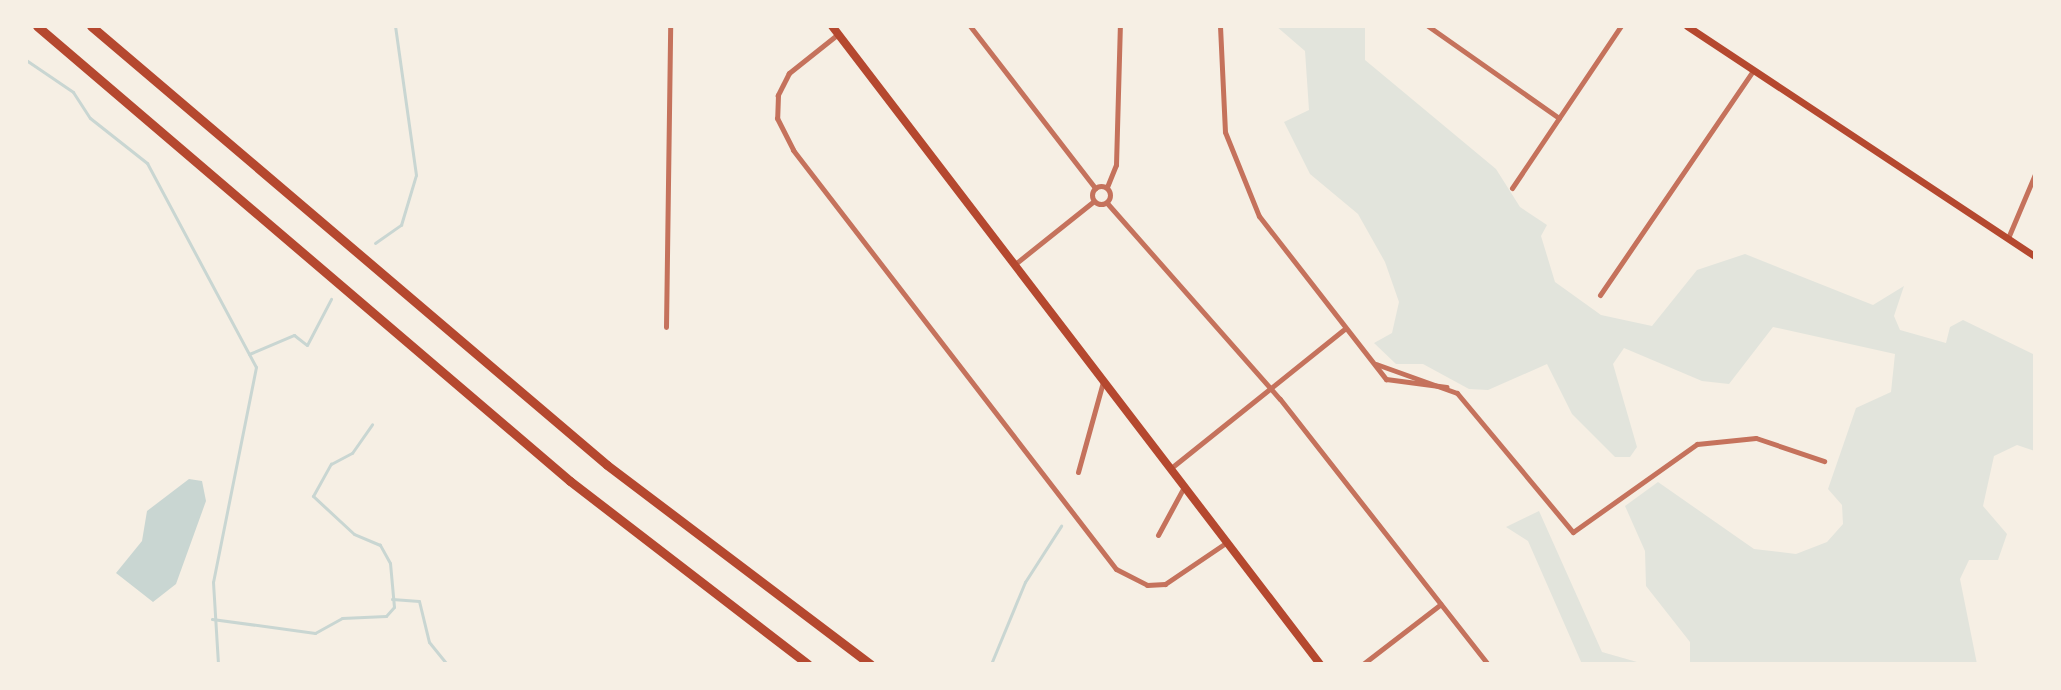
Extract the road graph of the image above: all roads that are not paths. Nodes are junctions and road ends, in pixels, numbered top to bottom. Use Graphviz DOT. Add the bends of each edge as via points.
graph roads {
  1 [pos="37,26"];
  2 [pos="91,26"];
  3 [pos="670,26"];
  4 [pos="832,26"];
  5 [pos="1120,26"];
  6 [pos="1220,26"];
  7 [pos="1428,26"];
  8 [pos="1621,26"];
  9 [pos="1687,26"];
  10 [pos="972,27"];
  11 [pos="838,34"];
  12 [pos="1753,71"];
  13 [pos="1559,118"];
  14 [pos="2035,174"];
  15 [pos="1107,187"];
  16 [pos="1095,188"];
  17 [pos="1512,188"];
  18 [pos="1094,201"];
  19 [pos="1107,203"];
  20 [pos="2008,238"];
  21 [pos="2035,256"];
  22 [pos="1015,265"];
  23 [pos="1600,295"];
  24 [pos="666,327"];
  25 [pos="1343,330"];
  26 [pos="1376,364"];
  27 [pos="1103,381"];
  28 [pos="1446,387"];
  29 [pos="1268,391"];
  30 [pos="1824,461"];
  31 [pos="1171,468"];
  32 [pos="1078,472"];
  33 [pos="1184,486"];
  34 [pos="1158,535"];
  35 [pos="1227,542"];
  36 [pos="1441,604"];
  37 [pos="808,664"];
  38 [pos="870,664"];
  39 [pos="1320,664"];
  40 [pos="1363,664"];
  41 [pos="1488,664"];
  1 -- 37 [label="highway" via="580,489"];
  2 -- 38 [label="highway" via="607,465"];
  3 -- 24 [label="street"];
  4 -- 11 [label="main road"];
  5 -- 15 [label="street" via="1116,165"];
  6 -- 25 [label="street" via="1222,114 1244,189"];
  7 -- 13 [label="street"];
  8 -- 13 [label="street"];
  9 -- 12 [label="main road"];
  10 -- 16 [label="street"];
  11 -- 22 [label="main road"];
  11 -- 35 [label="street" via="789,73 778,95 780,129 793,150 1116,569 1147,585 1165,584"];
  12 -- 20 [label="main road"];
  12 -- 23 [label="street"];
  13 -- 17 [label="street"];
  14 -- 20 [label="street"];
  15 -- 16 [label="street"];
  15 -- 19 [label="street"];
  16 -- 18 [label="street"];
  18 -- 19 [label="street"];
  18 -- 22 [label="street"];
  19 -- 29 [label="street"];
  20 -- 21 [label="main road"];
  22 -- 27 [label="main road"];
  25 -- 26 [label="street"];
  25 -- 29 [label="street"];
  26 -- 28 [label="street"];
  26 -- 28 [label="street" via="1392,383"];
  27 -- 31 [label="main road"];
  27 -- 32 [label="street"];
  28 -- 30 [label="street" via="1575,532 1635,482 1697,444 1756,438"];
  29 -- 31 [label="street"];
  29 -- 36 [label="street"];
  31 -- 33 [label="main road"];
  33 -- 34 [label="street"];
  33 -- 35 [label="main road"];
  35 -- 39 [label="main road"];
  36 -- 40 [label="street"];
  36 -- 41 [label="street"];
}
